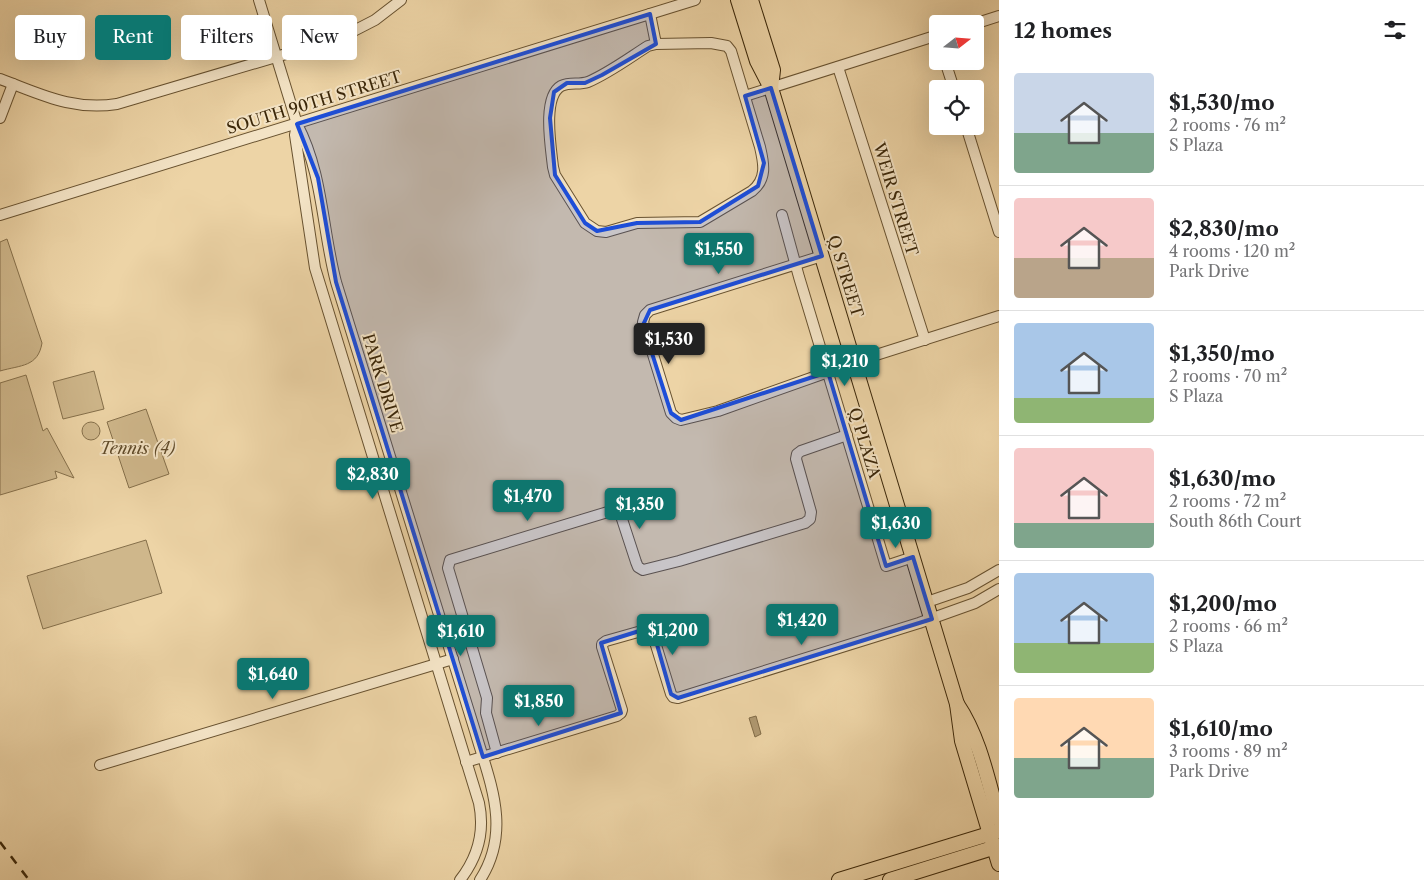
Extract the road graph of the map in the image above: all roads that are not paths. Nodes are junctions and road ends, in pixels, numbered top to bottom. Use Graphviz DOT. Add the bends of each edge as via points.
graph roads {
  1 [pos="259,0"];
  2 [pos="401,0"];
  3 [pos="695,0"];
  4 [pos="738,0"];
  5 [pos="752,0"];
  6 [pos="650,14"];
  7 [pos="999,16"];
  8 [pos="984,21"];
  9 [pos="929,39"];
  10 [pos="656,44"];
  11 [pos="277,57"];
  12 [pos="838,67"];
  13 [pos="0,79"];
  14 [pos="13,84"];
  15 [pos="771,88"];
  16 [pos="745,96"];
  17 [pos="0,118"];
  18 [pos="297,124"];
  19 [pos="969,135"];
  20 [pos="0,214"];
  21 [pos="782,215"];
  22 [pos="999,232"];
  23 [pos="822,256"];
  24 [pos="796,264"];
  25 [pos="999,316"];
  26 [pos="925,340"];
  27 [pos="854,362"];
  28 [pos="828,372"];
  29 [pos="847,435"];
  30 [pos="913,557"];
  31 [pos="999,570"];
  32 [pos="999,589"];
  33 [pos="958,591"];
  34 [pos="926,602"];
  35 [pos="963,607"];
  36 [pos="932,619"];
  37 [pos="453,659"];
  38 [pos="436,664"];
  39 [pos="957,704"];
  40 [pos="497,753"];
  41 [pos="483,757"];
  42 [pos="466,762"];
  43 [pos="100,765"];
  44 [pos="999,820"];
  45 [pos="994,833"];
  46 [pos="996,847"];
  47 [pos="999,864"];
  48 [pos="460,880"];
  49 [pos="480,880"];
  50 [pos="839,880"];
  51 [pos="890,880"];
  1 -- 11 [label="street, PARK DRIVE"];
  2 -- 11 [label="street" via="360,29"];
  3 -- 6 [label="street, SOUTH 90TH STREET"];
  4 -- 15 [label="main road, Q STREET" via="757,61"];
  5 -- 15 [label="main road, Q STREET" via="773,70"];
  6 -- 10 [label="street"];
  6 -- 18 [label="street, SOUTH 90TH STREET"];
  7 -- 8 [label="street"];
  9 -- 12 [label="street"];
  10 -- 16 [label="street" via="711,43 727,46"];
  10 -- 16 [label="street" via="602,75 585,83 568,83 554,92 550,118 553,167 585,224 606,232 637,223 700,222 758,186 764,163"];
  11 -- 14 [label="street" via="107,106 68,104"];
  11 -- 18 [label="street, PARK DRIVE"];
  12 -- 15 [label="street"];
  12 -- 26 [label="street, WEIR STREET"];
  13 -- 14 [label="street"];
  14 -- 17 [label="street"];
  15 -- 16 [label="street"];
  15 -- 23 [label="main road, Q STREET"];
  18 -- 20 [label="street, SOUTH 90TH STREET"];
  18 -- 37 [label="street, PARK DRIVE" via="318,178 336,282"];
  18 -- 38 [label="street, PARK DRIVE" via="295,135 314,268"];
  19 -- 22 [label="street"];
  21 -- 24 [label="street, Q PLAZA"];
  23 -- 24 [label="street"];
  23 -- 27 [label="main road, Q STREET"];
  24 -- 28 [label="street, Q PLAZA"];
  24 -- 28 [label="street" via="650,310 643,322 671,412 676,418 686,420"];
  25 -- 26 [label="street"];
  26 -- 27 [label="street"];
  27 -- 30 [label="main road, Q STREET"];
  28 -- 29 [label="street, Q PLAZA"];
  29 -- 30 [label="street, Q PLAZA" via="886,566"];
  29 -- 40 [label="street" via="797,454 811,512 805,523 647,570 641,569 636,562 619,512 611,511 452,558 448,568 487,698 486,712"];
  30 -- 34 [label="main road, Q STREET"];
  31 -- 33 [label="street"];
  32 -- 35 [label="street"];
  33 -- 34 [label="street"];
  33 -- 35 [label="street"];
  34 -- 36 [label="main road, Q STREET"];
  35 -- 36 [label="street"];
  36 -- 39 [label="main road, Q STREET"];
  36 -- 40 [label="street" via="678,698 674,697 651,629 636,632 602,644 621,713"];
  37 -- 38 [label="street"];
  37 -- 41 [label="street, PARK DRIVE"];
  38 -- 42 [label="street, PARK DRIVE"];
  38 -- 43 [label="street"];
  39 -- 44 [label="main road, Q STREET" via="968,719"];
  39 -- 45 [label="main road, Q STREET" via="962,741"];
  40 -- 41 [label="street"];
  41 -- 42 [label="street"];
  41 -- 49 [label="street, PARK DRIVE" via="497,818 493,853"];
  42 -- 48 [label="street, PARK DRIVE" via="479,803 481,832 474,858"];
  45 -- 46 [label="main road, Q STREET"];
  45 -- 50 [label="main road"];
  46 -- 47 [label="main road, Q STREET"];
  46 -- 51 [label="main road"];
}
